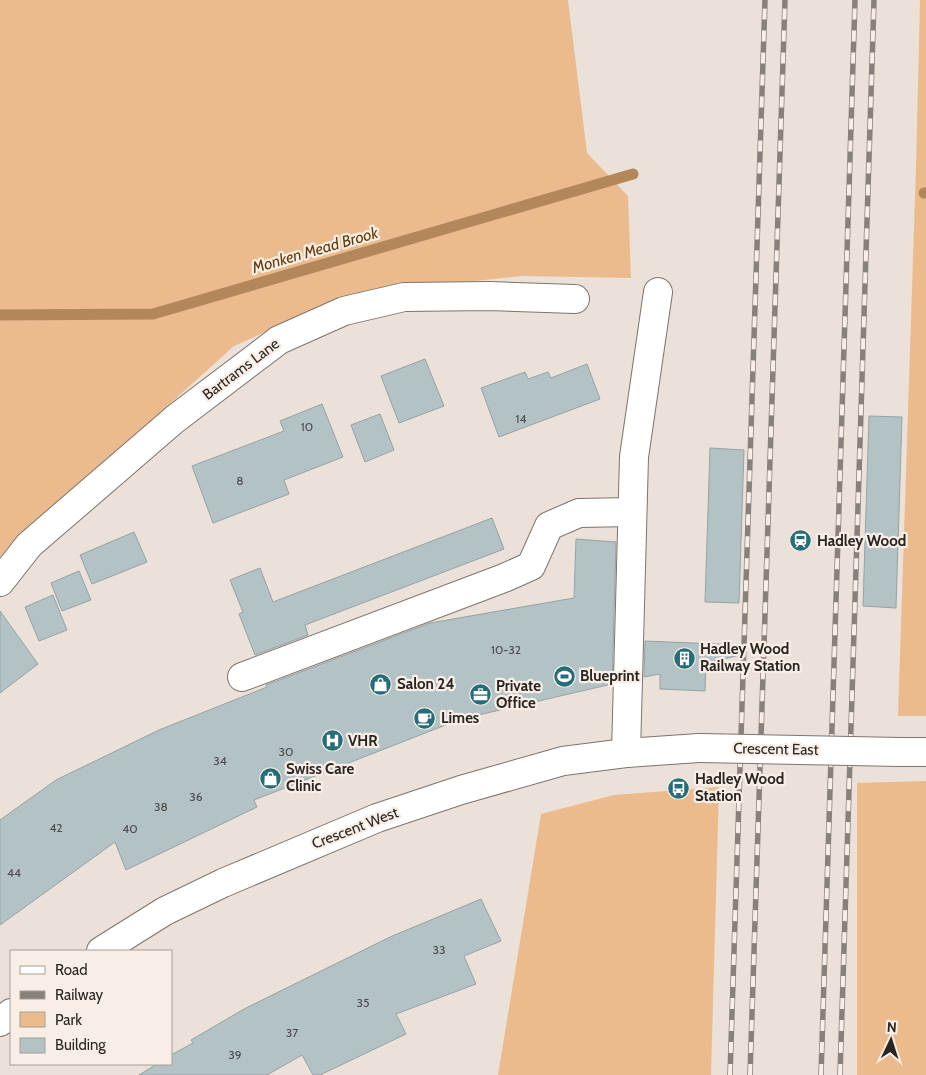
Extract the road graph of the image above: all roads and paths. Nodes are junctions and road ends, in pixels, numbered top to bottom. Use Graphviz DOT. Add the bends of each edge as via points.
graph roads {
  1 [pos="658,292"];
  2 [pos="575,299"];
  3 [pos="632,512"];
  4 [pos="0,582"];
  5 [pos="242,677"];
  6 [pos="913,752"];
  7 [pos="626,753"];
  8 [pos="103,950"];
  9 [pos="10,1014"];
  10 [pos="0,1022"];
  1 -- 3 [label="street" via="634,457"];
  2 -- 4 [label="street, Bartrams Lane" via="404,297 344,311 279,340 174,419 29,545"];
  3 -- 5 [label="street" via="578,513 549,526 531,566"];
  3 -- 7 [label="street"];
  6 -- 7 [label="street, Crescent East, bridge" via="700,748"];
  7 -- 8 [label="street, Crescent West" via="520,772 377,818 165,911"];
  9 -- 10 [label="street"];
}
